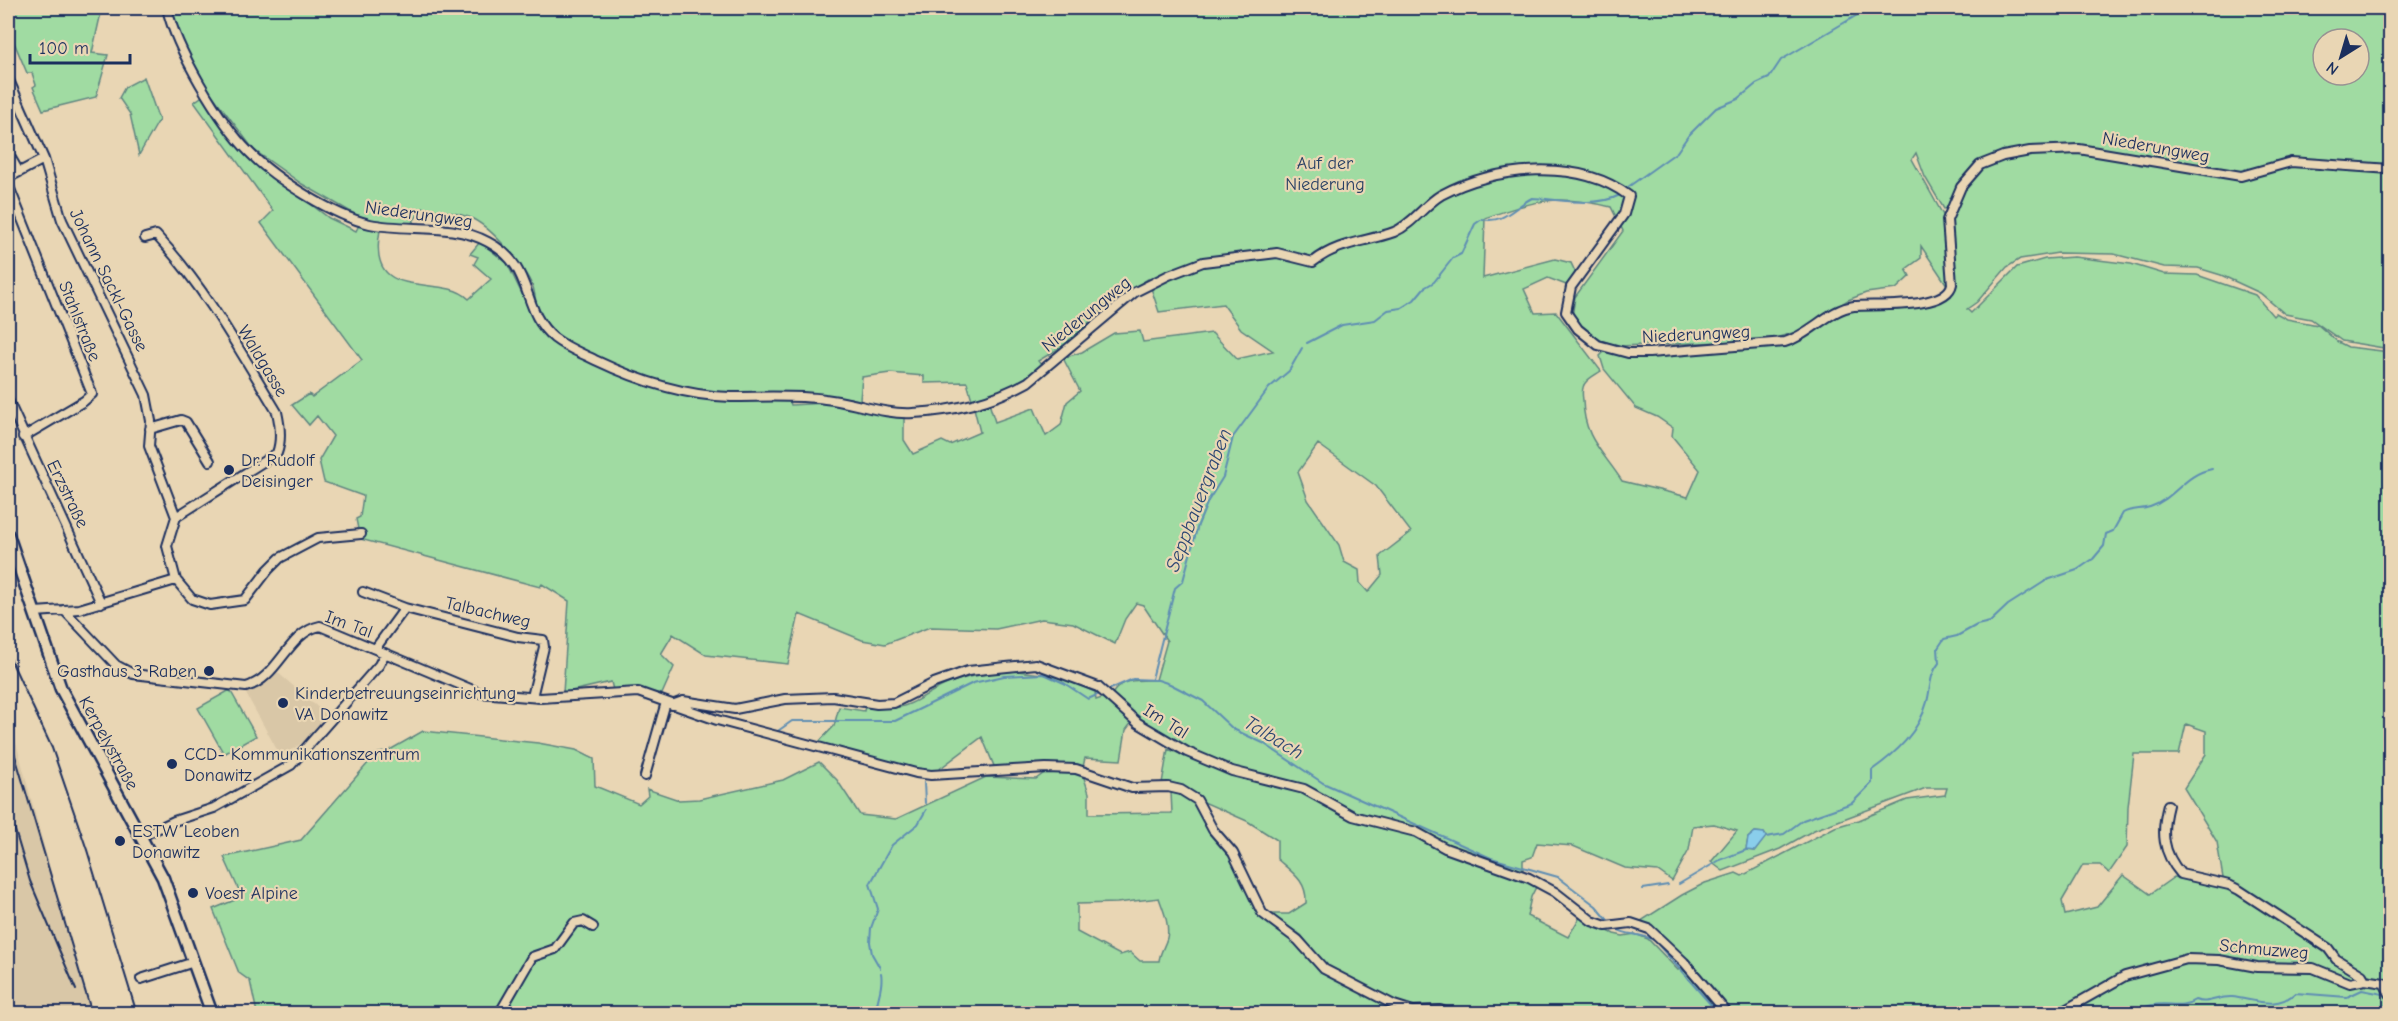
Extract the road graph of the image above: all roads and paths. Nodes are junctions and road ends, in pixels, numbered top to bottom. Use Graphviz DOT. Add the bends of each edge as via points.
graph roads {
  1 [pos="167,8"];
  2 [pos="8,78"];
  3 [pos="8,153"];
  4 [pos="44,159"];
  5 [pos="2391,169"];
  6 [pos="19,172"];
  7 [pos="8,178"];
  8 [pos="8,184"];
  9 [pos="1942,212"];
  10 [pos="1947,220"];
  11 [pos="145,238"];
  12 [pos="8,400"];
  13 [pos="150,429"];
  14 [pos="23,437"];
  15 [pos="210,461"];
  16 [pos="176,517"];
  17 [pos="361,534"];
  18 [pos="8,535"];
  19 [pos="176,580"];
  20 [pos="363,592"];
  21 [pos="101,603"];
  22 [pos="405,608"];
  23 [pos="64,610"];
  24 [pos="35,612"];
  25 [pos="375,649"];
  26 [pos="385,653"];
  27 [pos="532,698"];
  28 [pos="669,704"];
  29 [pos="645,776"];
  30 [pos="2168,805"];
  31 [pos="142,836"];
  32 [pos="593,927"];
  33 [pos="194,962"];
  34 [pos="141,979"];
  35 [pos="2365,980"];
  36 [pos="2390,994"];
  37 [pos="212,1014"];
  38 [pos="498,1014"];
  39 [pos="1449,1014"];
  40 [pos="1728,1014"];
  41 [pos="2058,1014"];
  1 -- 10 [label="street, Niederungweg" via="177,39 240,141 256,158 299,189 349,218 373,224 439,228 487,241 505,252 517,266 535,317 571,350 656,384 729,397 781,395 828,399 899,413 965,408 1028,382 1135,292 1169,274 1203,262 1277,253 1313,262 1346,244 1394,232 1441,195 1520,170 1575,171 1615,186 1629,196 1624,214 1571,287 1566,312 1578,329 1598,345 1628,353 1785,342 1797,339 1851,306 1895,306 1944,296 1952,284"];
  2 -- 4 [label="street, Johann Sackl-Gasse"];
  3 -- 6 [label="street"];
  4 -- 6 [label="street"];
  4 -- 13 [label="street, Johann Sackl-Gasse" via="62,220 146,395"];
  5 -- 10 [label="street, Niederungweg" via="2291,162 2241,176 2079,149 2030,151 1980,165 1961,187"];
  6 -- 7 [label="street"];
  8 -- 14 [label="street, Stahlstraße" via="92,394"];
  9 -- 10 [label="street, Niederungweg"];
  11 -- 16 [label="street, Waldgasse" via="156,235 176,256 229,333 277,412 280,424 277,453"];
  12 -- 14 [label="street, Erzstraße"];
  13 -- 15 [label="street" via="186,422"];
  13 -- 16 [label="street, Johann Sackl-Gasse" via="152,459"];
  14 -- 21 [label="street, Erzstraße"];
  16 -- 19 [label="street" via="167,546"];
  17 -- 19 [label="street" via="318,538 280,558 245,600 210,605 192,599"];
  18 -- 24 [label="main road, Kerpelystraße"];
  19 -- 21 [label="street"];
  20 -- 22 [label="street, Talbachweg"];
  21 -- 23 [label="street"];
  22 -- 25 [label="street"];
  22 -- 27 [label="street, Talbachweg" via="518,638 543,640"];
  23 -- 24 [label="street"];
  23 -- 25 [label="street, Im Tal" via="116,665 133,674 246,687 258,684 301,636 321,626"];
  24 -- 31 [label="main road, Kerpelystraße" via="68,705"];
  25 -- 26 [label="street, Im Tal"];
  26 -- 27 [label="street, Im Tal" via="480,693"];
  26 -- 31 [label="street" via="379,665 291,765 214,808"];
  27 -- 28 [label="street, Im Tal" via="638,693"];
  28 -- 29 [label="street"];
  28 -- 39 [label="street, Im Tal" via="916,773 1046,768 1076,770 1132,788 1181,790 1197,800 1213,830 1233,854 1262,913 1298,940 1324,969 1395,1005"];
  28 -- 40 [label="street, Im Tal" via="683,700 735,709 784,699 833,697 894,703 934,682 968,671 1036,664 1098,687 1138,723 1188,752 1232,771 1304,789 1353,816 1416,832 1445,848 1529,878 1556,892 1592,921 1606,926 1632,922 1649,929"];
  30 -- 35 [label="street, Schmuzweg" via="2164,848 2181,874 2239,890 2328,948 2336,959"];
  31 -- 33 [label="main road, Kerpelystraße" via="164,878"];
  32 -- 38 [label="street" via="583,921 574,923 555,950 532,957"];
  33 -- 34 [label="street"];
  33 -- 37 [label="main road, Kerpelystraße"];
  35 -- 36 [label="street" via="2384,983"];
  35 -- 41 [label="street, Schmuzweg" via="2354,984 2313,968 2187,959 2125,976"];
}
